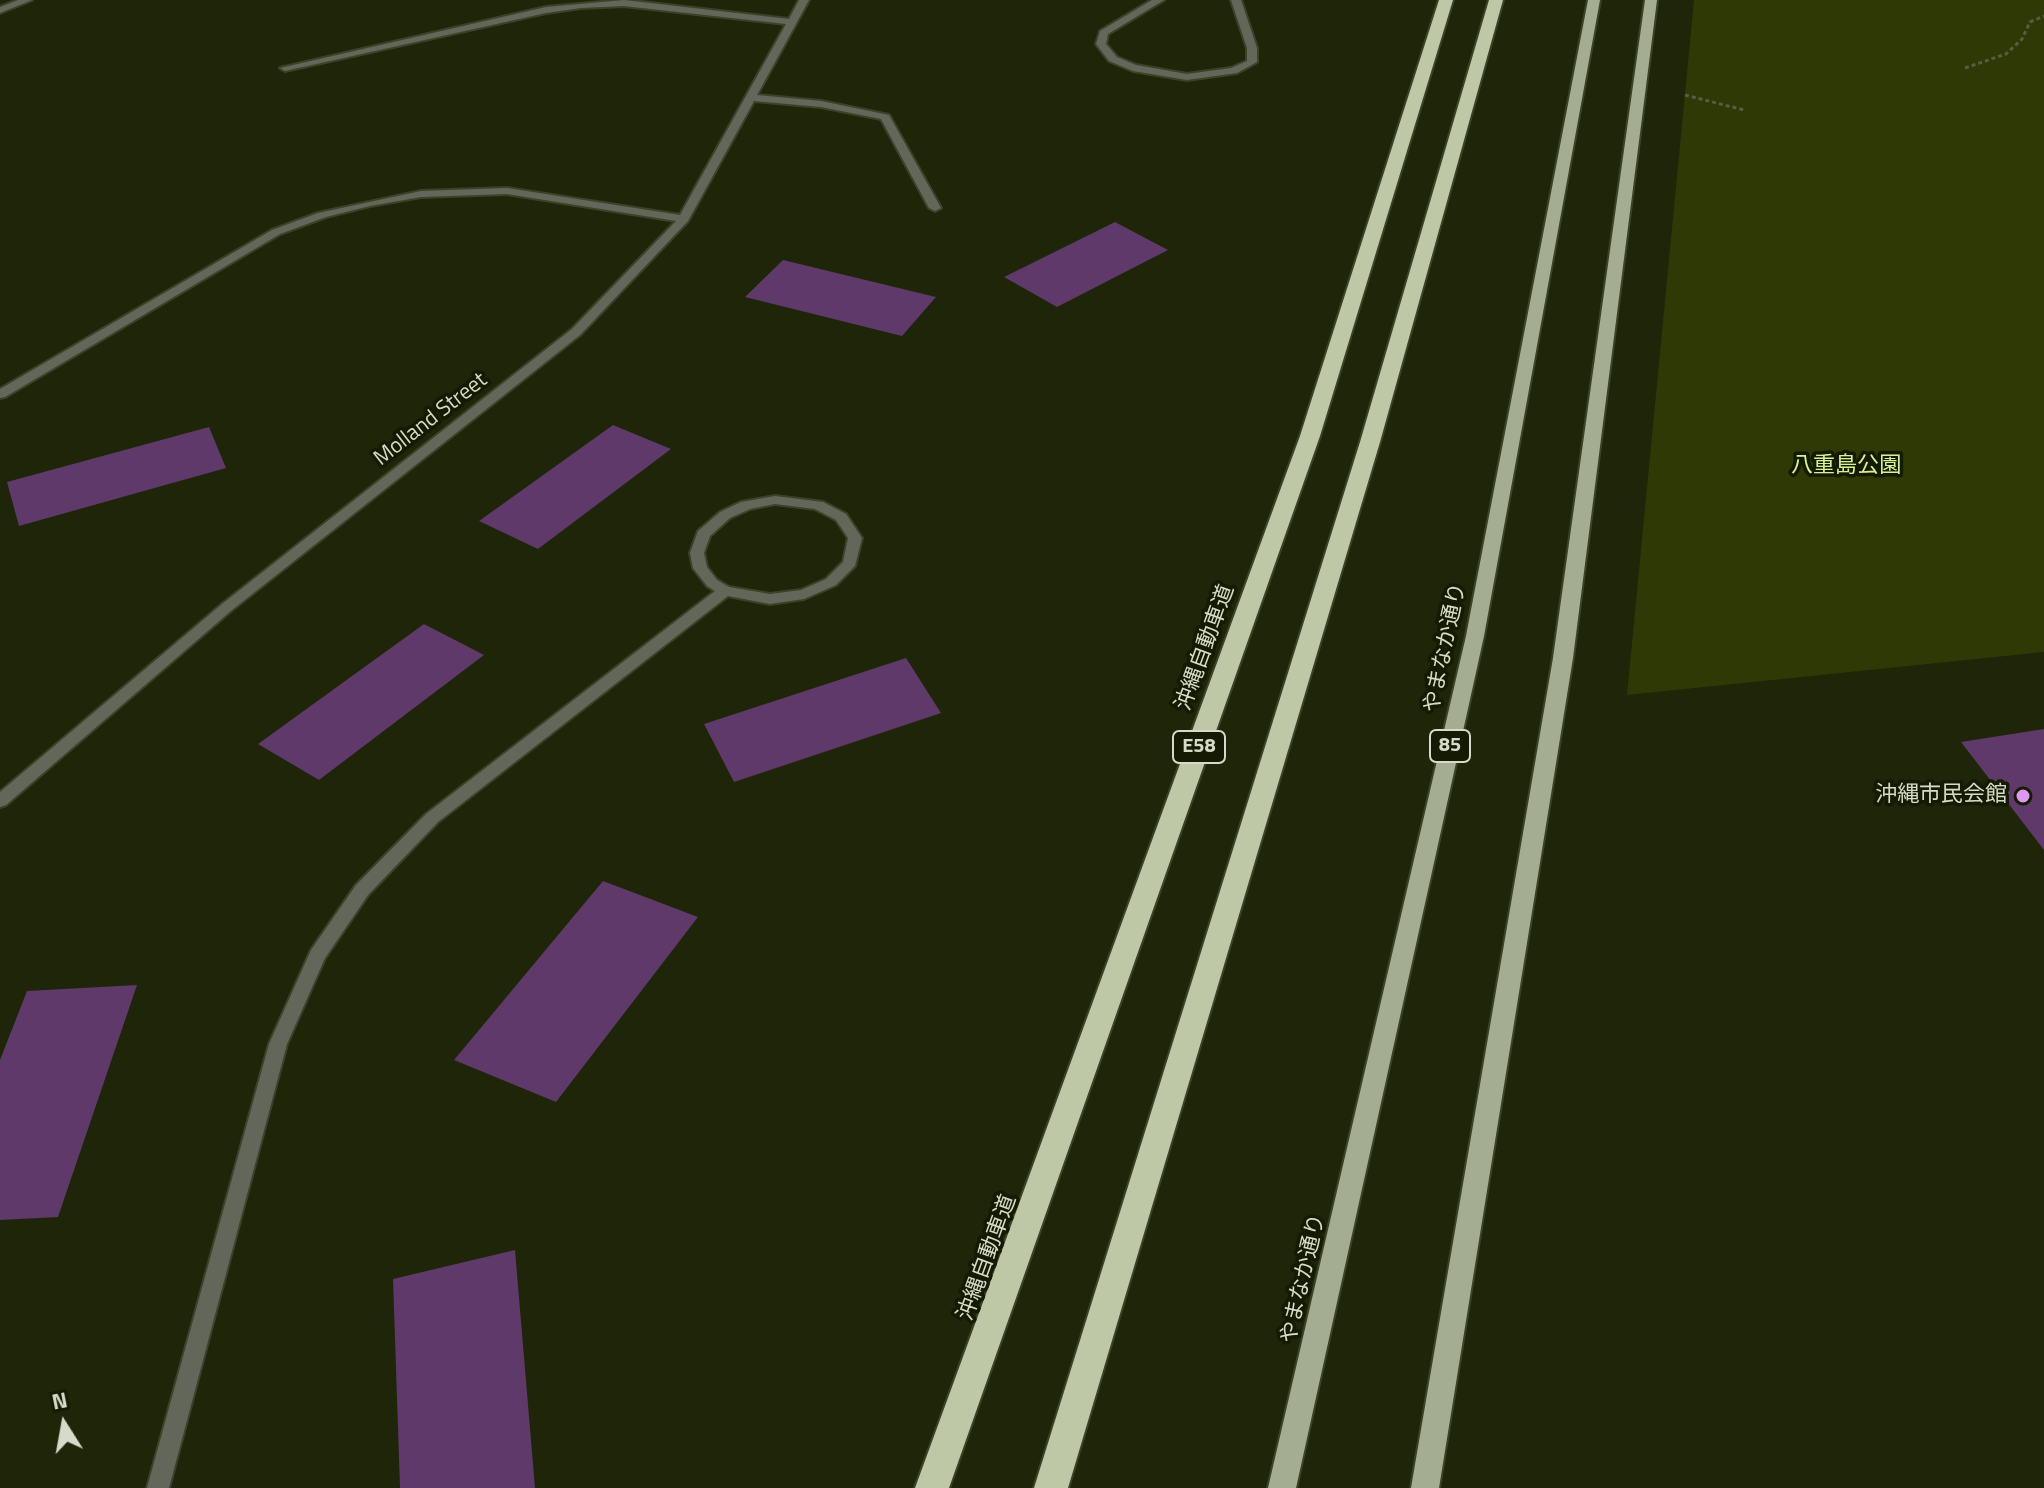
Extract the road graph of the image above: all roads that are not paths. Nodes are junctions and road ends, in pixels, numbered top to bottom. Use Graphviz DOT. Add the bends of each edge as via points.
graph roads {
  1 [pos="27,0"];
  2 [pos="804,0"];
  3 [pos="1159,0"];
  4 [pos="1236,0"];
  5 [pos="1446,0"];
  6 [pos="1496,0"];
  7 [pos="1594,0"];
  8 [pos="1651,0"];
  9 [pos="0,10"];
  10 [pos="790,22"];
  11 [pos="285,68"];
  12 [pos="750,97"];
  13 [pos="935,208"];
  14 [pos="684,219"];
  15 [pos="0,394"];
  16 [pos="725,591"];
  17 [pos="0,801"];
  18 [pos="158,1488"];
  19 [pos="932,1488"];
  20 [pos="1051,1488"];
  21 [pos="1282,1488"];
  22 [pos="1425,1488"];
  1 -- 9 [label="lane"];
  2 -- 10 [label="lane, Molland Street"];
  3 -- 4 [label="lane" via="1103,33 1101,44 1113,59 1133,68 1187,77 1233,71 1252,62"];
  5 -- 19 [label="highway, 沖縄自動車道 / E58" via="1310,436"];
  6 -- 20 [label="highway" via="1370,442"];
  7 -- 21 [label="main road, やまなか通り / 85" via="1475,636"];
  8 -- 22 [label="main road" via="1563,658"];
  10 -- 11 [label="lane" via="624,3 581,5"];
  10 -- 12 [label="lane, Molland Street"];
  12 -- 13 [label="lane" via="885,117"];
  12 -- 14 [label="lane, Molland Street"];
  14 -- 15 [label="lane" via="507,191 421,194 358,206 276,232"];
  14 -- 17 [label="lane, Molland Street" via="576,332 227,607"];
  16 -- 16 [label="lane" via="770,599 804,594 831,582 850,563 855,538 841,517 818,505 784,500 746,505 703,534 697,553 700,568"];
  16 -- 18 [label="lane" via="432,818 362,890 317,955 278,1044"];
}
